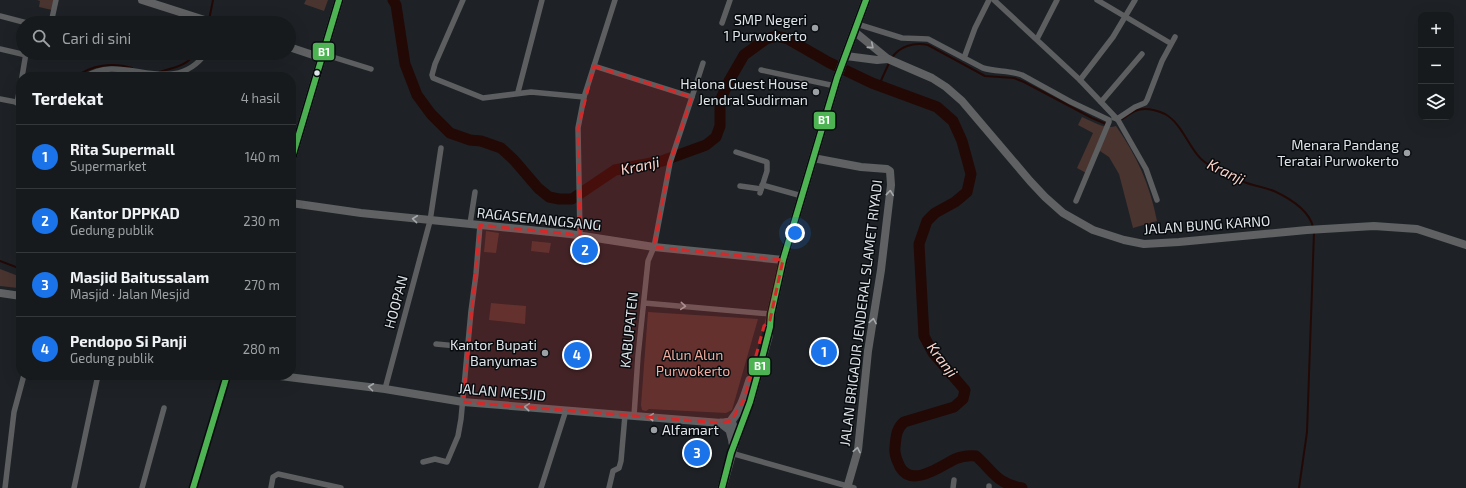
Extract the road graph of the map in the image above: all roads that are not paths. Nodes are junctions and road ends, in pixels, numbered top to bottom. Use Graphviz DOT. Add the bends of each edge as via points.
graph roads {
  1 [pos="56,0"];
  2 [pos="142,0"];
  3 [pos="339,0"];
  4 [pos="463,0"];
  5 [pos="542,0"];
  6 [pos="615,0"];
  7 [pos="730,0"];
  8 [pos="866,0"];
  9 [pos="989,0"];
  10 [pos="994,0"];
  11 [pos="1057,0"];
  12 [pos="1097,0"];
  13 [pos="1136,0"];
  14 [pos="0,16"];
  15 [pos="53,16"];
  16 [pos="192,16"];
  17 [pos="1125,17"];
  18 [pos="16,20"];
  19 [pos="722,23"];
  20 [pos="856,28"];
  21 [pos="1175,37"];
  22 [pos="1036,39"];
  23 [pos="1170,43"];
  24 [pos="0,49"];
  25 [pos="296,49"];
  26 [pos="16,52"];
  27 [pos="1142,54"];
  28 [pos="322,56"];
  29 [pos="845,57"];
  30 [pos="964,58"];
  31 [pos="25,60"];
  32 [pos="201,60"];
  33 [pos="891,61"];
  34 [pos="703,63"];
  35 [pos="594,66"];
  36 [pos="371,69"];
  37 [pos="760,70"];
  38 [pos="23,72"];
  39 [pos="95,72"];
  40 [pos="140,72"];
  41 [pos="183,72"];
  42 [pos="1080,80"];
  43 [pos="836,82"];
  44 [pos="518,92"];
  45 [pos="584,97"];
  46 [pos="692,97"];
  47 [pos="0,99"];
  48 [pos="16,102"];
  49 [pos="1101,102"];
  50 [pos="1118,119"];
  51 [pos="1108,122"];
  52 [pos="296,144"];
  53 [pos="441,148"];
  54 [pos="736,152"];
  55 [pos="813,158"];
  56 [pos="740,186"];
  57 [pos="761,189"];
  58 [pos="475,192"];
  59 [pos="802,196"];
  60 [pos="1157,200"];
  61 [pos="1076,201"];
  62 [pos="296,204"];
  63 [pos="430,221"];
  64 [pos="470,224"];
  65 [pos="480,225"];
  66 [pos="580,235"];
  67 [pos="644,245"];
  68 [pos="1466,245"];
  69 [pos="654,247"];
  70 [pos="783,260"];
  71 [pos="648,261"];
  72 [pos="0,293"];
  73 [pos="16,295"];
  74 [pos="644,302"];
  75 [pos="770,317"];
  76 [pos="436,344"];
  77 [pos="468,347"];
  78 [pos="296,378"];
  79 [pos="23,380"];
  80 [pos="97,380"];
  81 [pos="225,380"];
  82 [pos="385,389"];
  83 [pos="463,402"];
  84 [pos="750,402"];
  85 [pos="164,408"];
  86 [pos="566,410"];
  87 [pos="625,415"];
  88 [pos="634,416"];
  89 [pos="731,421"];
  90 [pos="721,423"];
  91 [pos="733,447"];
  92 [pos="423,462"];
  93 [pos="954,480"];
  94 [pos="5,488"];
  95 [pos="74,488"];
  96 [pos="142,488"];
  97 [pos="193,488"];
  98 [pos="271,488"];
  99 [pos="341,488"];
  100 [pos="541,488"];
  101 [pos="609,488"];
  102 [pos="722,488"];
  103 [pos="850,488"];
  104 [pos="953,488"];
  1 -- 15 [label="street"];
  2 -- 16 [label="main road"];
  3 -- 28 [label="main road"];
  4 -- 44 [label="street" via="435,64 433,78 483,98"];
  5 -- 44 [label="street"];
  6 -- 35 [label="street"];
  7 -- 19 [label="street"];
  8 -- 20 [label="main road"];
  9 -- 30 [label="street"];
  10 -- 22 [label="street"];
  11 -- 22 [label="street"];
  12 -- 17 [label="street"];
  13 -- 17 [label="street"];
  14 -- 18 [label="street"];
  17 -- 23 [label="street"];
  17 -- 42 [label="street"];
  20 -- 29 [label="main road"];
  20 -- 30 [label="street" via="902,38 928,39"];
  20 -- 33 [label="main road, one-way"];
  21 -- 23 [label="street"];
  22 -- 42 [label="street"];
  23 -- 50 [label="street" via="1145,103"];
  24 -- 26 [label="street"];
  25 -- 28 [label="main road"];
  27 -- 49 [label="street"];
  28 -- 36 [label="street"];
  28 -- 52 [label="main road"];
  29 -- 33 [label="main road"];
  29 -- 43 [label="main road"];
  30 -- 51 [label="street" via="990,70 1016,72"];
  31 -- 38 [label="street"];
  32 -- 41 [label="street"];
  33 -- 68 [label="main road, JALAN BUNG KARNO" via="932,78 962,101 1045,197 1063,213 1094,230 1124,240 1144,244 1374,226 1417,229"];
  34 -- 46 [label="street, KABUPATEN"];
  35 -- 45 [label="street"];
  35 -- 46 [label="street"];
  37 -- 43 [label="street"];
  39 -- 40 [label="street" via="119,69"];
  42 -- 49 [label="street"];
  43 -- 55 [label="main road"];
  44 -- 45 [label="street"];
  45 -- 66 [label="street" via="578,128"];
  46 -- 69 [label="street, KABUPATEN" via="670,163"];
  47 -- 48 [label="street"];
  49 -- 50 [label="street"];
  50 -- 51 [label="street"];
  50 -- 60 [label="street" via="1146,169"];
  51 -- 61 [label="street"];
  53 -- 63 [label="street, HOOPAN"];
  54 -- 57 [label="street" via="767,162"];
  55 -- 59 [label="main road"];
  103 -- 55 [label="main road, JALAN BRIGADIR JENDERAL SLAMET RIYADI, one-way" via="858,450 865,370 881,270 891,173 887,169"];
  56 -- 57 [label="street"];
  57 -- 59 [label="street"];
  58 -- 64 [label="street"];
  59 -- 70 [label="main road"];
  63 -- 62 [label="main road, RAGASEMANGSANG, one-way"];
  63 -- 64 [label="main road, RAGASEMANGSANG"];
  63 -- 82 [label="street, HOOPAN"];
  64 -- 65 [label="main road, RAGASEMANGSANG"];
  65 -- 66 [label="main road, RAGASEMANGSANG"];
  65 -- 77 [label="street"];
  66 -- 67 [label="main road, RAGASEMANGSANG"];
  67 -- 69 [label="main road, RAGASEMANGSANG"];
  67 -- 71 [label="street"];
  69 -- 70 [label="main road, RAGASEMANGSANG"];
  69 -- 71 [label="street, KABUPATEN"];
  70 -- 75 [label="main road"];
  71 -- 74 [label="street, KABUPATEN"];
  72 -- 73 [label="main road"];
  74 -- 75 [label="street, one-way"];
  74 -- 88 [label="street, KABUPATEN"];
  75 -- 84 [label="main road" via="768,337"];
  75 -- 89 [label="main road" via="764,326 744,400"];
  76 -- 77 [label="street"];
  77 -- 83 [label="street"];
  82 -- 78 [label="main road, JALAN MESJID, one-way"];
  79 -- 94 [label="street" via="14,412"];
  80 -- 95 [label="street"];
  81 -- 97 [label="main road"];
  82 -- 83 [label="main road, JALAN MESJID"];
  86 -- 83 [label="main road, JALAN MESJID, one-way"];
  83 -- 92 [label="street" via="458,436 448,461 435,459"];
  84 -- 91 [label="main road"];
  85 -- 96 [label="street"];
  86 -- 87 [label="main road, JALAN MESJID"];
  86 -- 100 [label="street"];
  87 -- 88 [label="main road, JALAN MESJID"];
  87 -- 101 [label="street" via="621,461 619,468 613,471"];
  90 -- 88 [label="main road, JALAN MESJID, one-way"];
  89 -- 90 [label="main road, JALAN MESJID"];
  89 -- 91 [label="main road" via="736,434"];
  90 -- 91 [label="main road" via="730,430"];
  91 -- 102 [label="main road"];
  91 -- 103 [label="street"];
  93 -- 104 [label="street"];
  98 -- 99 [label="street" via="273,478 278,474"];
}
